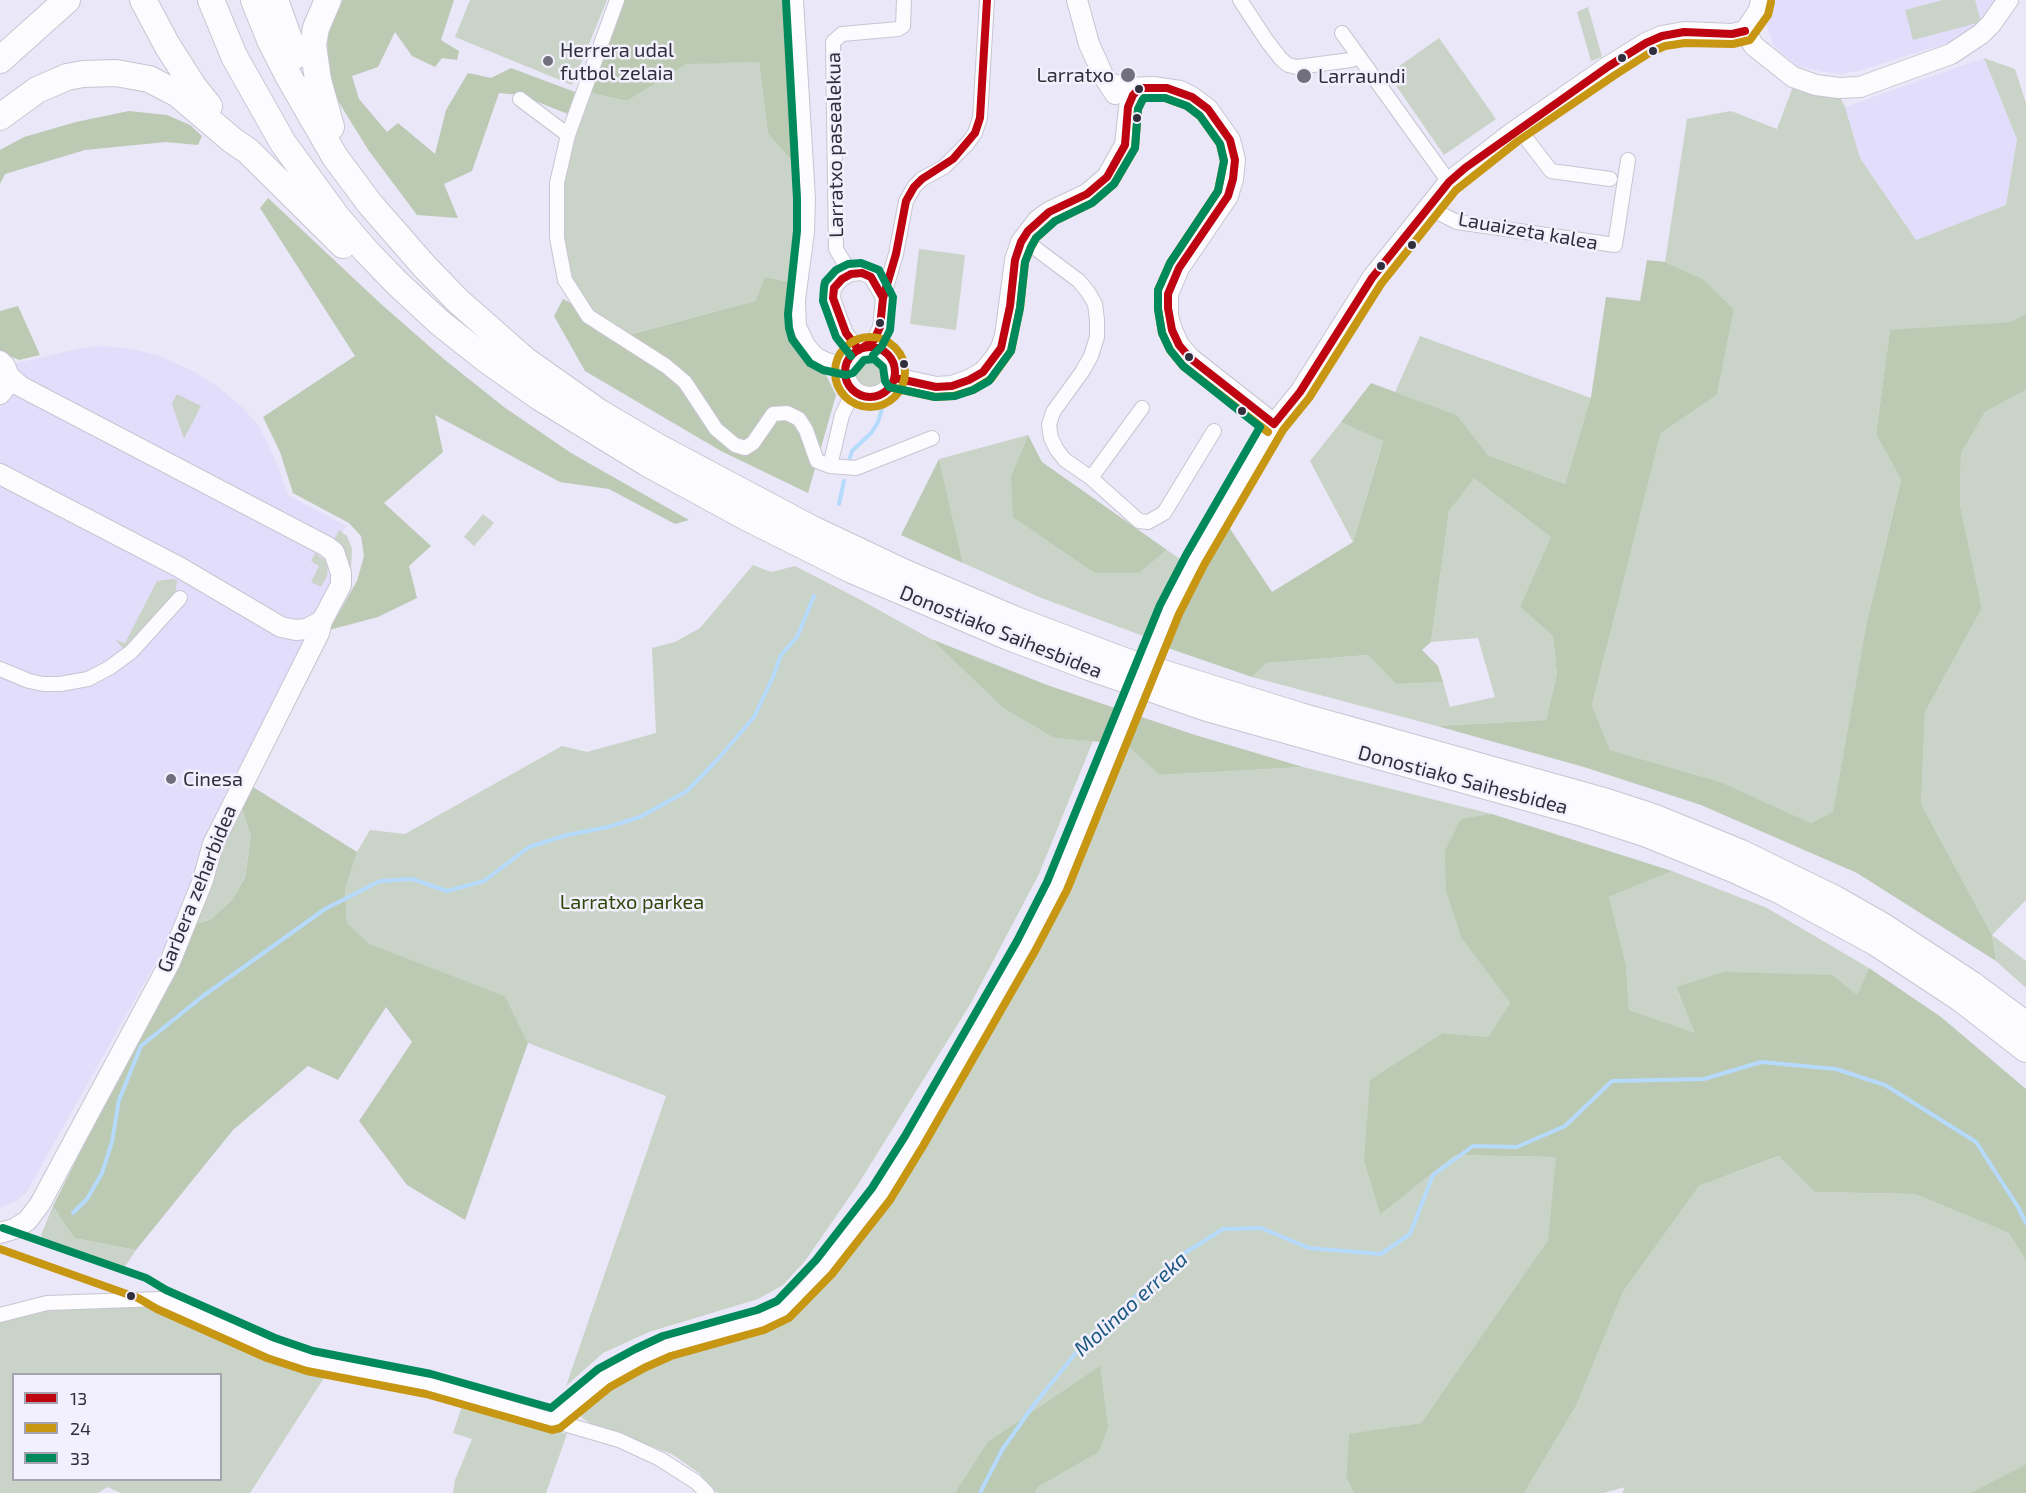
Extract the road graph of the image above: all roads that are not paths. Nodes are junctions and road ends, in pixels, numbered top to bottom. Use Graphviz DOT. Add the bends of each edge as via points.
graph roads {
  1 [pos="44,0"];
  2 [pos="67,0"];
  3 [pos="143,0"];
  4 [pos="211,0"];
  5 [pos="254,0"];
  6 [pos="275,0"];
  7 [pos="328,0"];
  8 [pos="617,0"];
  9 [pos="796,0"];
  10 [pos="904,0"];
  11 [pos="987,0"];
  12 [pos="1077,0"];
  13 [pos="1240,0"];
  14 [pos="1761,0"];
  15 [pos="2008,0"];
  16 [pos="1745,31"];
  17 [pos="1342,33"];
  18 [pos="0,39"];
  19 [pos="1359,57"];
  20 [pos="0,60"];
  21 [pos="1108,83"];
  22 [pos="1140,88"];
  23 [pos="520,99"];
  24 [pos="1119,102"];
  25 [pos="0,117"];
  26 [pos="331,127"];
  27 [pos="1519,129"];
  28 [pos="1127,133"];
  29 [pos="568,135"];
  30 [pos="248,151"];
  31 [pos="1628,160"];
  32 [pos="1114,167"];
  33 [pos="1610,179"];
  34 [pos="1449,182"];
  35 [pos="1432,206"];
  36 [pos="1022,242"];
  37 [pos="851,274"];
  38 [pos="397,283"];
  39 [pos="883,298"];
  40 [pos="458,301"];
  41 [pos="863,349"];
  42 [pos="846,366"];
  43 [pos="3,377"];
  44 [pos="895,378"];
  45 [pos="854,391"];
  46 [pos="1142,408"];
  47 [pos="1274,424"];
  48 [pos="1214,431"];
  49 [pos="932,438"];
  50 [pos="830,466"];
  51 [pos="0,474"];
  52 [pos="1091,478"];
  53 [pos="180,598"];
  54 [pos="1169,610"];
  55 [pos="322,621"];
  56 [pos="0,669"];
  57 [pos="2026,1025"];
  58 [pos="2026,1049"];
  59 [pos="0,1233"];
  60 [pos="0,1314"];
  61 [pos="574,1402"];
  62 [pos="553,1420"];
  63 [pos="588,1431"];
  64 [pos="707,1493"];
  1 -- 18 [label="highway"];
  2 -- 20 [label="highway"];
  3 -- 30 [label="highway" via="193,86"];
  4 -- 38 [label="highway, Donostiako Saihesbidea" via="234,56 283,143 337,217"];
  5 -- 40 [label="highway, Donostiako Saihesbidea" via="290,79 335,157 398,237"];
  6 -- 26 [label="highway" via="299,66"];
  7 -- 26 [label="highway" via="313,45"];
  8 -- 29 [label="street"];
  9 -- 42 [label="street" via="808,199 799,326 817,355"];
  10 -- 37 [label="street, Larratxo pasealekua" via="903,26 898,29 842,33 833,42 836,249"];
  11 -- 39 [label="street" via="980,118 975,133 944,167 922,179 906,201"];
  12 -- 21 [label="street" via="1089,44"];
  13 -- 19 [label="street" via="1288,65"];
  14 -- 16 [label="street"];
  15 -- 16 [label="street" via="1981,34 1950,54 1860,87 1816,85 1793,77 1754,46"];
  16 -- 27 [label="street, Lauaizeta kalea" via="1662,36 1630,52"];
  17 -- 19 [label="street"];
  19 -- 34 [label="street"];
  21 -- 22 [label="street"];
  21 -- 24 [label="street"];
  22 -- 24 [label="street" via="1122,96"];
  22 -- 28 [label="street" via="1130,99"];
  22 -- 47 [label="street" via="1167,88 1192,97 1208,109 1230,140 1235,160 1228,196 1176,274 1168,294 1168,316 1179,345 1190,358"];
  23 -- 29 [label="street"];
  24 -- 28 [label="street"];
  24 -- 32 [label="street"];
  25 -- 30 [label="highway" via="52,82 83,74 116,73 149,80 178,94"];
  26 -- 40 [label="highway" via="392,212 450,278"];
  27 -- 33 [label="street" via="1551,171"];
  27 -- 34 [label="street, Lauaizeta kalea"];
  28 -- 32 [label="street"];
  29 -- 50 [label="street" via="557,183 557,238 565,280 588,316 685,382 716,429 735,445 745,448 773,414 787,413 799,419 806,430 817,461"];
  30 -- 38 [label="highway" via="372,270"];
  31 -- 35 [label="street, Lauaizeta kalea" via="1615,245 1457,222"];
  32 -- 36 [label="street" via="1088,194 1038,220"];
  34 -- 35 [label="street, Lauaizeta kalea"];
  35 -- 47 [label="street, Lauaizeta kalea" via="1372,278 1300,392"];
  36 -- 44 [label="street" via="1015,260 1005,336 1001,348 982,372 952,386 936,387"];
  36 -- 52 [label="street" via="1079,281 1095,304 1097,337 1091,356 1053,412 1049,425 1057,450"];
  37 -- 39 [label="street" via="871,277"];
  37 -- 41 [label="street" via="834,288 833,298 846,333"];
  38 -- 58 [label="highway, Donostiako Saihesbidea" via="439,322 541,398 647,463 852,570 1120,679 1207,708 1579,812 1692,851 1781,891 1875,942 1960,998"];
  39 -- 41 [label="street" via="880,327"];
  40 -- 57 [label="highway, Donostiako Saihesbidea" via="525,360 600,413 755,501 896,569 1146,669 1584,795 1698,834 1788,874 1855,910 1928,954"];
  41 -- 42 [label="street" via="853,354"];
  41 -- 44 [label="street" via="882,350 888,355"];
  42 -- 45 [label="street" via="846,380"];
  43 -- 55 [label="street, Garbera zeharbidea" via="334,552 341,585"];
  44 -- 45 [label="street" via="886,392 878,396"];
  45 -- 50 [label="street" via="842,415"];
  46 -- 52 [label="street"];
  47 -- 54 [label="street, Lauaizeta kalea"];
  48 -- 52 [label="street" via="1164,513 1148,522 1139,521"];
  49 -- 50 [label="street" via="856,468"];
  51 -- 55 [label="street" via="179,567 281,627 306,629"];
  53 -- 56 [label="street" via="131,652 87,679 43,684"];
  54 -- 61 [label="street, Lauaizeta kalea, bridge" via="1057,886 881,1194 824,1267 783,1310 761,1320 667,1346 604,1378"];
  55 -- 59 [label="street, Garbera zeharbidea" via="213,844 170,962 40,1204 27,1221"];
  60 -- 62 [label="street" via="47,1302 161,1299 310,1361 428,1384"];
  61 -- 62 [label="street, Lauaizeta kalea"];
  61 -- 63 [label="street" via="573,1416"];
  62 -- 63 [label="street"];
  63 -- 64 [label="street" via="660,1459"];
}
